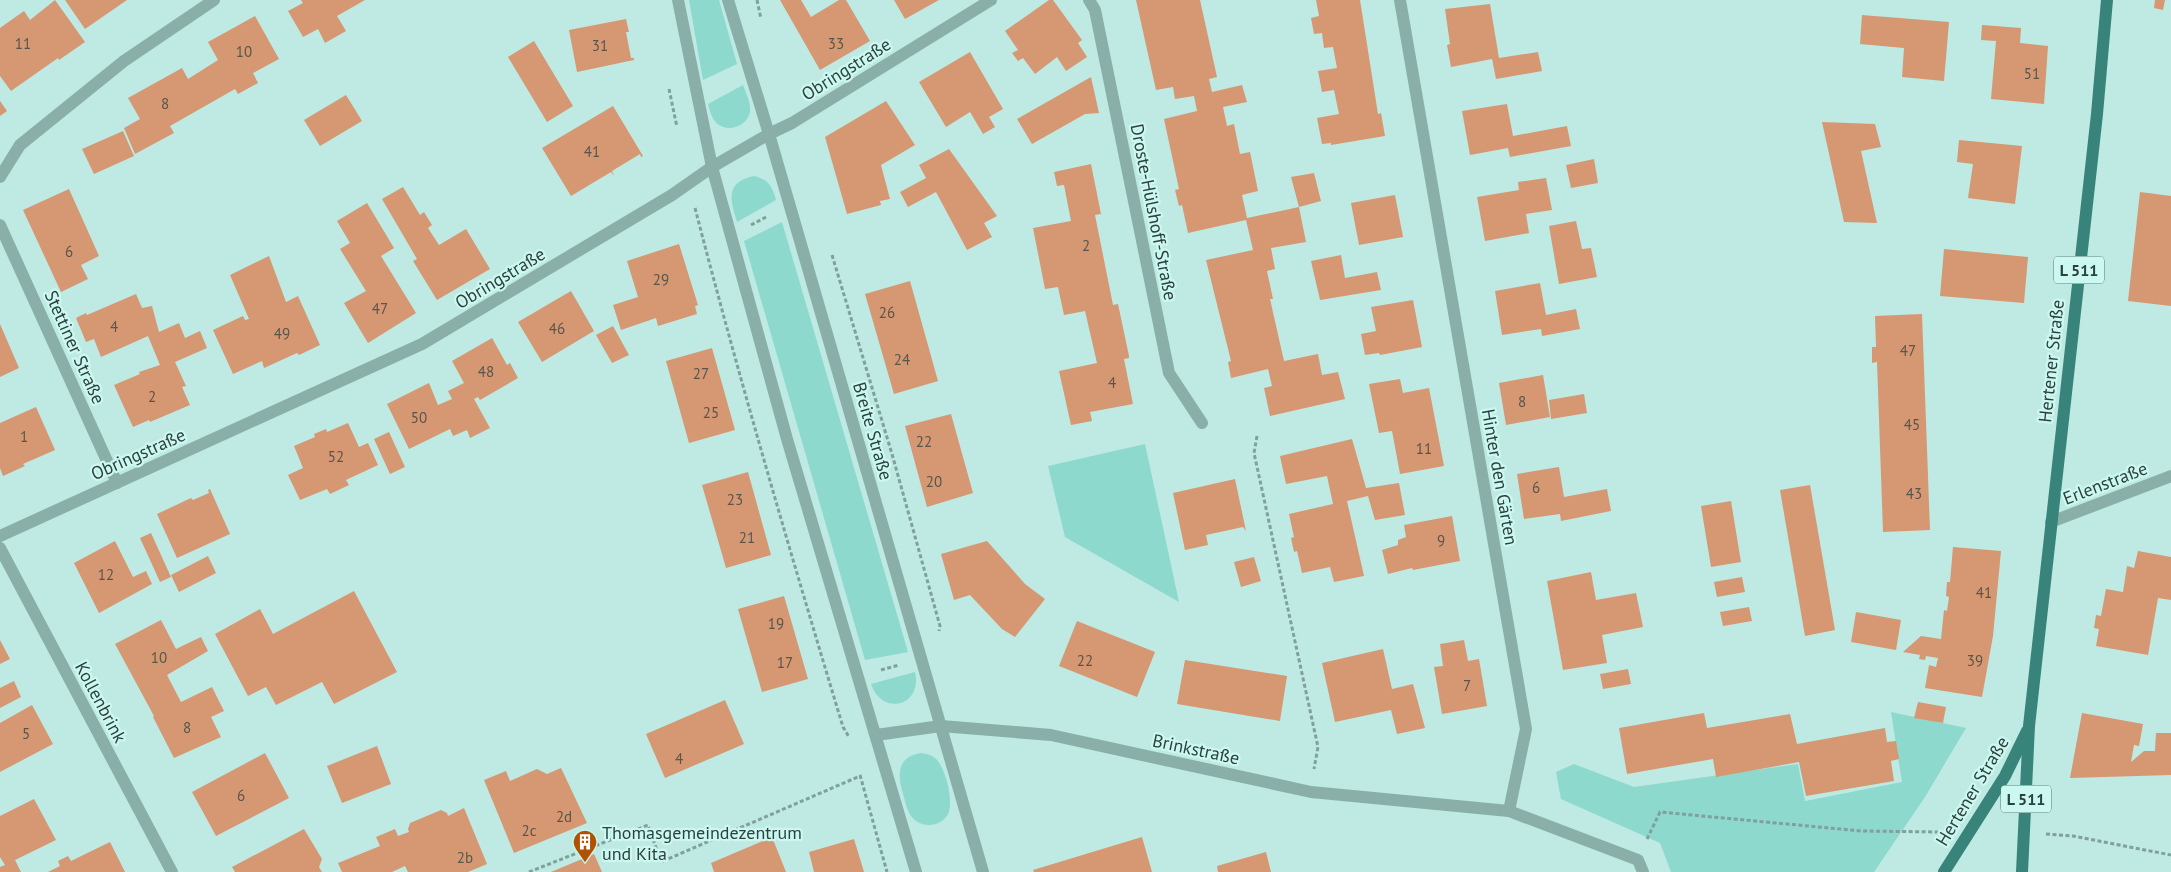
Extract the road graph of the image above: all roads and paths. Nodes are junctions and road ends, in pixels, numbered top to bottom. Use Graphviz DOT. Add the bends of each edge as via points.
graph roads {
  1 [pos="214,0"];
  2 [pos="678,0"];
  3 [pos="728,0"];
  4 [pos="991,0"];
  5 [pos="1089,0"];
  6 [pos="1400,0"];
  7 [pos="2107,0"];
  8 [pos="768,134"];
  9 [pos="712,167"];
  10 [pos="0,177"];
  11 [pos="689,183"];
  12 [pos="789,205"];
  13 [pos="0,225"];
  14 [pos="731,235"];
  15 [pos="706,248"];
  16 [pos="1202,424"];
  17 [pos="1256,436"];
  18 [pos="2171,476"];
  19 [pos="117,483"];
  20 [pos="2051,522"];
  21 [pos="0,536"];
  22 [pos="0,548"];
  23 [pos="941,726"];
  24 [pos="2029,726"];
  25 [pos="876,734"];
  26 [pos="851,741"];
  27 [pos="858,768"];
  28 [pos="860,776"];
  29 [pos="1311,792"];
  30 [pos="1509,812"];
  31 [pos="1970,832"];
  32 [pos="2024,833"];
  33 [pos="2171,855"];
  34 [pos="1640,866"];
  35 [pos="172,872"];
  36 [pos="529,872"];
  37 [pos="887,872"];
  38 [pos="916,872"];
  39 [pos="984,872"];
  40 [pos="1944,872"];
  41 [pos="2022,872"];
  1 -- 10 [label="street" via="124,62 20,146"];
  2 -- 9 [label="street"];
  3 -- 8 [label="street, Breite Straße"];
  4 -- 8 [label="street, Obringstraße" via="792,123"];
  5 -- 16 [label="street, Droste-Hülshoff-Straße" via="1097,19 1169,373"];
  6 -- 30 [label="street, Hinter den Gärten" via="1526,729"];
  7 -- 20 [label="main road, Hertener Straße / L 511"];
  8 -- 9 [label="street, Obringstraße"];
  8 -- 12 [label="street, Breite Straße"];
  9 -- 11 [label="street, Obringstraße"];
  9 -- 14 [label="street"];
  11 -- 15 [label="path"];
  11 -- 19 [label="street, Obringstraße" via="422,344"];
  12 -- 14 [label="path"];
  12 -- 23 [label="street, Breite Straße"];
  13 -- 19 [label="street, Stettiner Straße"];
  14 -- 15 [label="path"];
  14 -- 25 [label="street" via="787,439"];
  15 -- 26 [label="path" via="763,460 843,727"];
  17 -- 29 [label="path" via="1254,453 1318,747"];
  18 -- 20 [label="street, Erlenstraße"];
  19 -- 21 [label="street, Obringstraße"];
  20 -- 24 [label="main road, Hertener Straße / L 511"];
  22 -- 35 [label="street, Kollenbrink"];
  23 -- 25 [label="street, Brinkstraße"];
  23 -- 29 [label="street, Brinkstraße" via="1051,735"];
  23 -- 39 [label="street, Breite Straße"];
  24 -- 31 [label="main road, Hertener Straße / L 511" via="2005,776"];
  24 -- 32 [label="main road, Hertener Straße / L 511"];
  25 -- 38 [label="street"];
  27 -- 28 [label="path"];
  28 -- 36 [label="path" via="662,862 648,826"];
  28 -- 37 [label="path"];
  29 -- 30 [label="street, Brinkstraße"];
  30 -- 34 [label="street"];
  31 -- 34 [label="path" via="1861,832 1660,812"];
  31 -- 40 [label="main road, Hertener Straße / L 511"];
  32 -- 33 [label="path" via="2072,836"];
  32 -- 41 [label="main road, Hertener Straße / L 511"];
}
